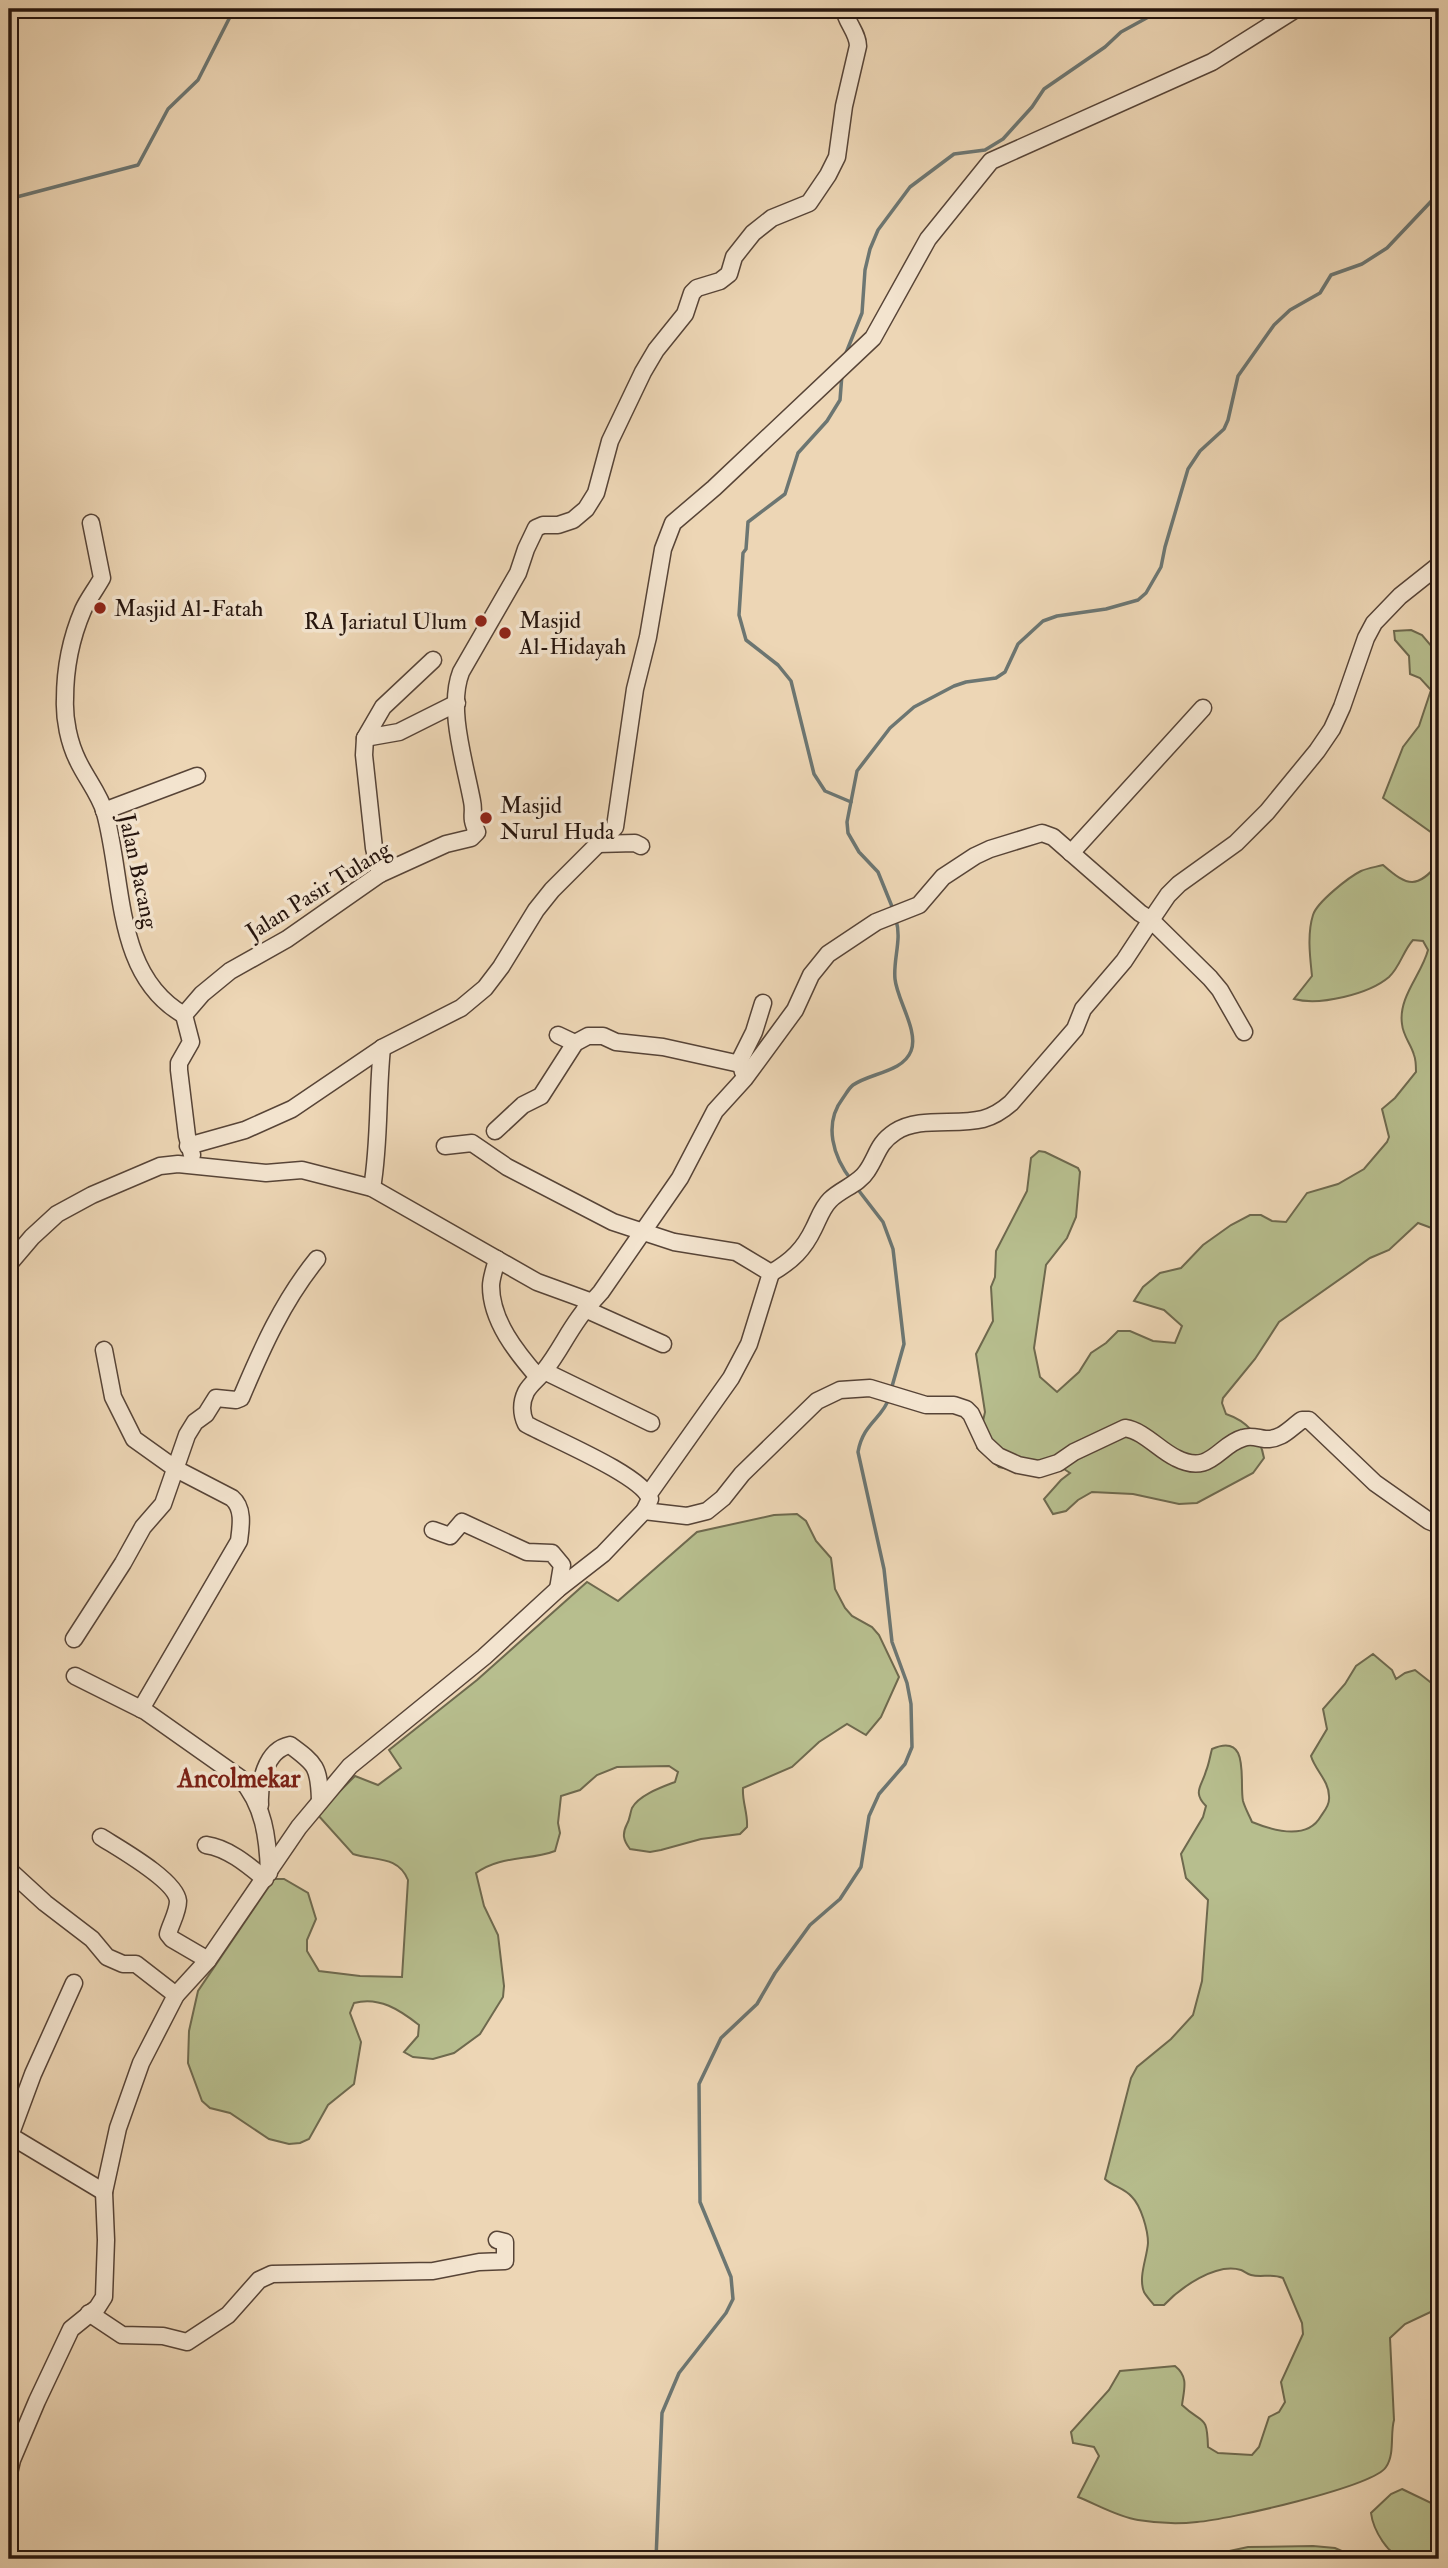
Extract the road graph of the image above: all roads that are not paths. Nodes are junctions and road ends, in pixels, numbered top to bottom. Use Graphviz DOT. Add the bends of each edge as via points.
graph roads {
  1 [pos="844,9"];
  2 [pos="1296,9"];
  3 [pos="91,523"];
  4 [pos="1439,565"];
  5 [pos="433,660"];
  6 [pos="457,703"];
  7 [pos="1203,708"];
  8 [pos="365,738"];
  9 [pos="197,776"];
  10 [pos="104,811"];
  11 [pos="597,844"];
  12 [pos="641,846"];
  13 [pos="1071,853"];
  14 [pos="380,874"];
  15 [pos="1151,920"];
  16 [pos="763,1003"];
  17 [pos="184,1015"];
  18 [pos="1244,1032"];
  19 [pos="558,1035"];
  20 [pos="576,1043"];
  21 [pos="382,1048"];
  22 [pos="742,1071"];
  23 [pos="495,1131"];
  24 [pos="188,1146"];
  25 [pos="445,1146"];
  26 [pos="195,1168"];
  27 [pos="372,1188"];
  28 [pos="642,1232"];
  29 [pos="317,1259"];
  30 [pos="497,1259"];
  31 [pos="9,1264"];
  32 [pos="771,1273"];
  33 [pos="589,1306"];
  34 [pos="663,1344"];
  35 [pos="104,1350"];
  36 [pos="541,1374"];
  37 [pos="652,1423"];
  38 [pos="176,1469"];
  39 [pos="646,1503"];
  40 [pos="1434,1523"];
  41 [pos="433,1530"];
  42 [pos="558,1589"];
  43 [pos="74,1639"];
  44 [pos="75,1676"];
  45 [pos="141,1709"];
  46 [pos="320,1800"];
  47 [pos="260,1807"];
  48 [pos="101,1837"];
  49 [pos="206,1845"];
  50 [pos="9,1870"];
  51 [pos="267,1876"];
  52 [pos="208,1960"];
  53 [pos="74,1983"];
  54 [pos="176,1995"];
  55 [pos="10,2135"];
  56 [pos="104,2192"];
  57 [pos="497,2240"];
  58 [pos="89,2314"];
  59 [pos="9,2473"];
  1 -- 6 [label="street, Jalan Pasir Tulang" via="858,46 837,157 828,176 809,203 772,218 753,233 734,257 729,274 692,293 681,321 656,350 610,441 596,493 586,509 573,520 536,528 518,573 461,672 455,687"];
  2 -- 11 [label="street" via="1212,62 991,161 928,239 873,338 673,523 663,549 649,637 635,689 618,819"];
  3 -- 10 [label="street, Jalan Bacang" via="102,578 83,610 67,662 65,701 76,758"];
  4 -- 15 [label="street" via="1374,623 1342,708 1317,751 1244,835 1179,884"];
  5 -- 8 [label="street" via="383,707"];
  6 -- 8 [label="street" via="400,732"];
  6 -- 14 [label="street, Jalan Pasir Tulang" via="473,805 471,819 477,832"];
  7 -- 13 [label="street"];
  8 -- 14 [label="street"];
  9 -- 10 [label="street"];
  10 -- 17 [label="street, Jalan Bacang" via="134,953 156,992"];
  11 -- 12 [label="street"];
  11 -- 21 [label="street" via="536,910 501,967 474,998"];
  13 -- 15 [label="street"];
  13 -- 22 [label="street" via="1042,833 990,849 955,867 919,905 889,915 828,954 811,975 795,1010"];
  14 -- 17 [label="street, Jalan Pasir Tulang" via="287,939 230,971"];
  15 -- 18 [label="street" via="1220,990"];
  15 -- 32 [label="street" via="1083,1009 1075,1029 1011,1103 984,1118 897,1130 876,1151 867,1172 822,1210 798,1254"];
  16 -- 22 [label="street"];
  17 -- 24 [label="street" via="191,1042 178,1070"];
  19 -- 20 [label="street"];
  20 -- 22 [label="street" via="588,1035 603,1036 616,1042 663,1047"];
  20 -- 23 [label="street" via="541,1096 523,1105"];
  21 -- 24 [label="street" via="273,1119"];
  21 -- 27 [label="street"];
  22 -- 28 [label="street" via="680,1178"];
  24 -- 26 [label="street"];
  25 -- 28 [label="street" via="472,1143 551,1191"];
  26 -- 27 [label="street" via="265,1173 302,1170"];
  26 -- 31 [label="street" via="160,1166 92,1195 57,1214"];
  27 -- 30 [label="street"];
  28 -- 32 [label="street" via="736,1252"];
  28 -- 33 [label="street"];
  29 -- 38 [label="street" via="269,1331 241,1398 213,1399 187,1435"];
  30 -- 33 [label="street"];
  30 -- 36 [label="street" via="491,1285 495,1311 509,1339"];
  32 -- 39 [label="street" via="749,1344 732,1378"];
  33 -- 34 [label="street"];
  33 -- 36 [label="street"];
  35 -- 38 [label="street" via="113,1397 134,1439"];
  36 -- 37 [label="street"];
  36 -- 39 [label="street" via="522,1403 526,1424 608,1465 644,1490"];
  38 -- 43 [label="street" via="163,1504 143,1527"];
  38 -- 45 [label="street" via="239,1504 239,1541"];
  39 -- 40 [label="street" via="687,1516 707,1511 817,1401 840,1390 870,1388 926,1405 966,1409 985,1444 998,1456 1039,1469 1058,1464 1125,1428 1177,1459 1200,1463 1217,1457 1240,1439 1280,1437 1305,1419 1369,1478"];
  39 -- 42 [label="street" via="603,1554"];
  41 -- 42 [label="street" via="450,1536 462,1522 527,1552 552,1553 562,1565"];
  42 -- 46 [label="street" via="484,1657 350,1766"];
  44 -- 45 [label="street"];
  45 -- 47 [label="street" via="240,1778"];
  46 -- 47 [label="street" via="316,1766 290,1745 274,1754 264,1770"];
  46 -- 51 [label="street"];
  47 -- 51 [label="street"];
  48 -- 52 [label="street" via="174,1890 178,1903 169,1934"];
  49 -- 51 [label="street"];
  50 -- 54 [label="street" via="92,1939 107,1957 136,1964"];
  51 -- 52 [label="street"];
  52 -- 54 [label="street"];
  53 -- 55 [label="street"];
  54 -- 56 [label="street" via="141,2063 118,2128"];
  55 -- 56 [label="street"];
  56 -- 58 [label="street" via="104,2297"];
  57 -- 58 [label="street" via="505,2242 505,2261 433,2271 272,2274 254,2285 228,2315 187,2342 122,2335"];
  58 -- 59 [label="street" via="71,2329"];
}
